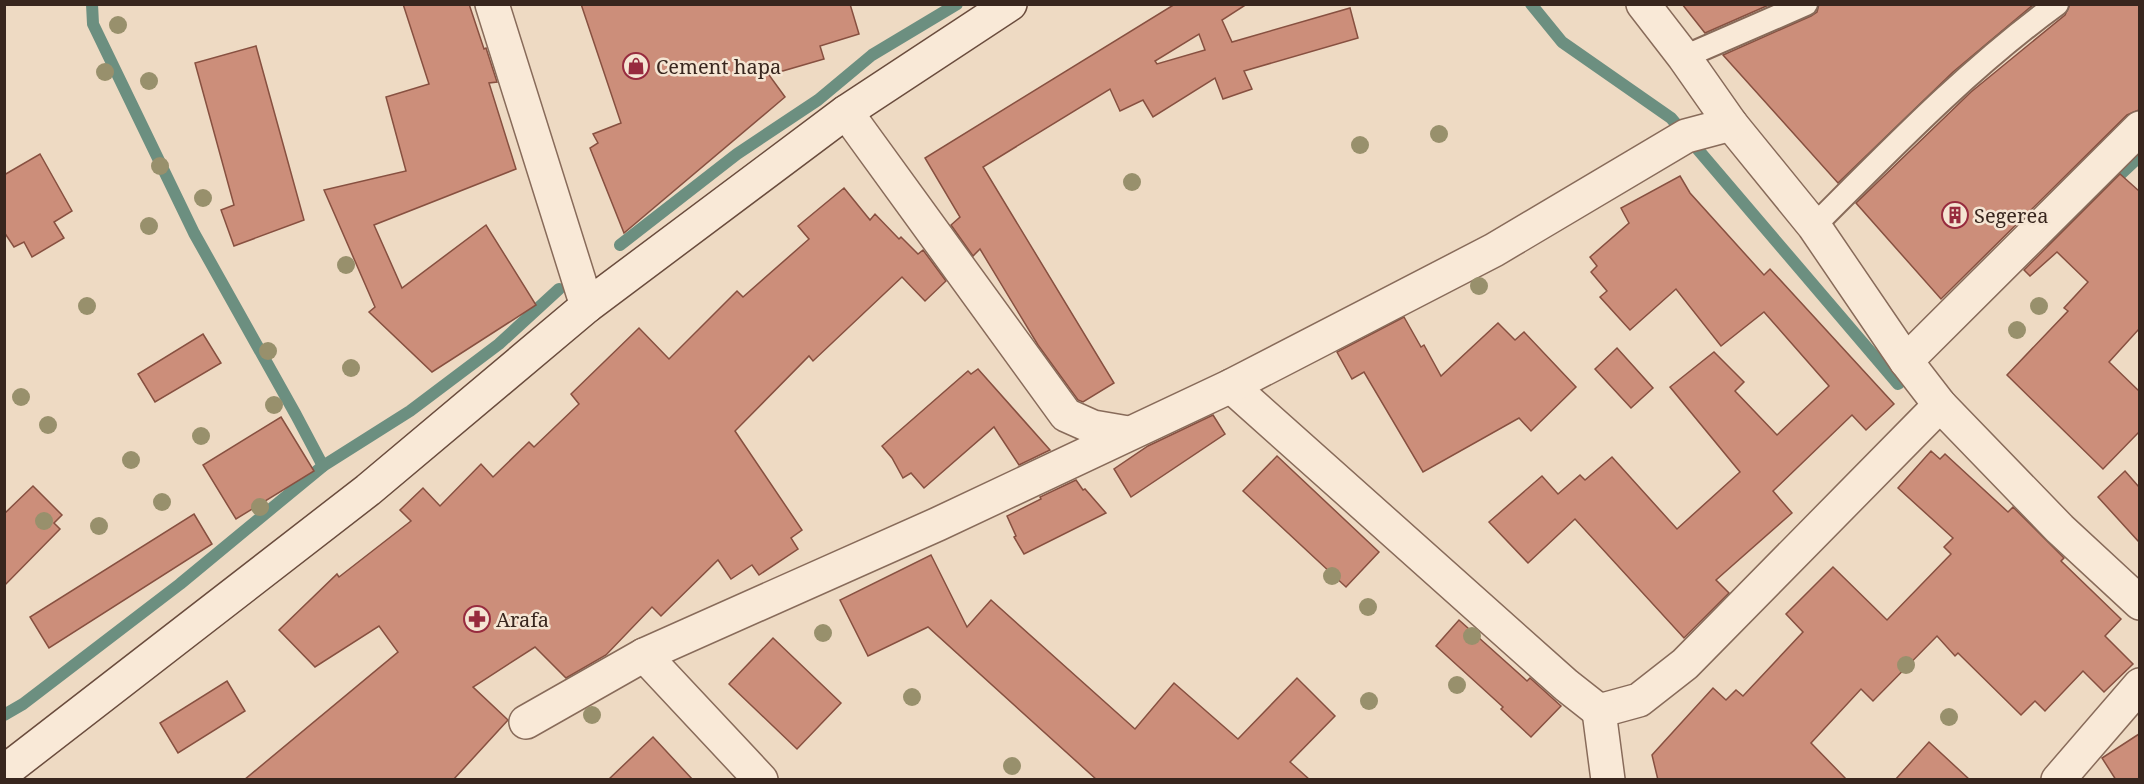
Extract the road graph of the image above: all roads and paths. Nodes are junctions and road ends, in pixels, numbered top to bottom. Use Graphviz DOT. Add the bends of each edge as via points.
graph roads {
  1 [pos="492,4"];
  2 [pos="1643,4"];
  3 [pos="1806,4"];
  4 [pos="2057,4"];
  5 [pos="1003,6"];
  6 [pos="1684,57"];
  7 [pos="846,112"];
  8 [pos="1731,123"];
  9 [pos="2137,136"];
  10 [pos="1814,226"];
  11 [pos="586,306"];
  12 [pos="1906,362"];
  13 [pos="1230,386"];
  14 [pos="1940,405"];
  15 [pos="1128,433"];
  16 [pos="2139,603"];
  17 [pos="644,655"];
  18 [pos="2139,685"];
  19 [pos="1599,711"];
  20 [pos="526,722"];
  21 [pos="4,772"];
  22 [pos="761,780"];
  23 [pos="1608,780"];
  24 [pos="2058,780"];
  1 -- 11 [label="street"];
  2 -- 6 [label="street"];
  3 -- 6 [label="lane"];
  4 -- 10 [label="lane" via="2012,38 1923,117"];
  5 -- 7 [label="street"];
  6 -- 8 [label="street"];
  7 -- 11 [label="street"];
  7 -- 15 [label="street" via="1066,415 1093,427"];
  8 -- 10 [label="street"];
  8 -- 13 [label="street" via="1686,136 1494,250"];
  9 -- 12 [label="street"];
  10 -- 12 [label="street"];
  11 -- 21 [label="street" via="368,490"];
  12 -- 14 [label="street"];
  13 -- 15 [label="street"];
  13 -- 19 [label="street"];
  14 -- 16 [label="street" via="2060,529"];
  14 -- 19 [label="street" via="1684,664 1639,700"];
  15 -- 17 [label="street" via="938,524"];
  17 -- 20 [label="street"];
  17 -- 22 [label="street"];
  18 -- 24 [label="street"];
  19 -- 23 [label="street"];
}
